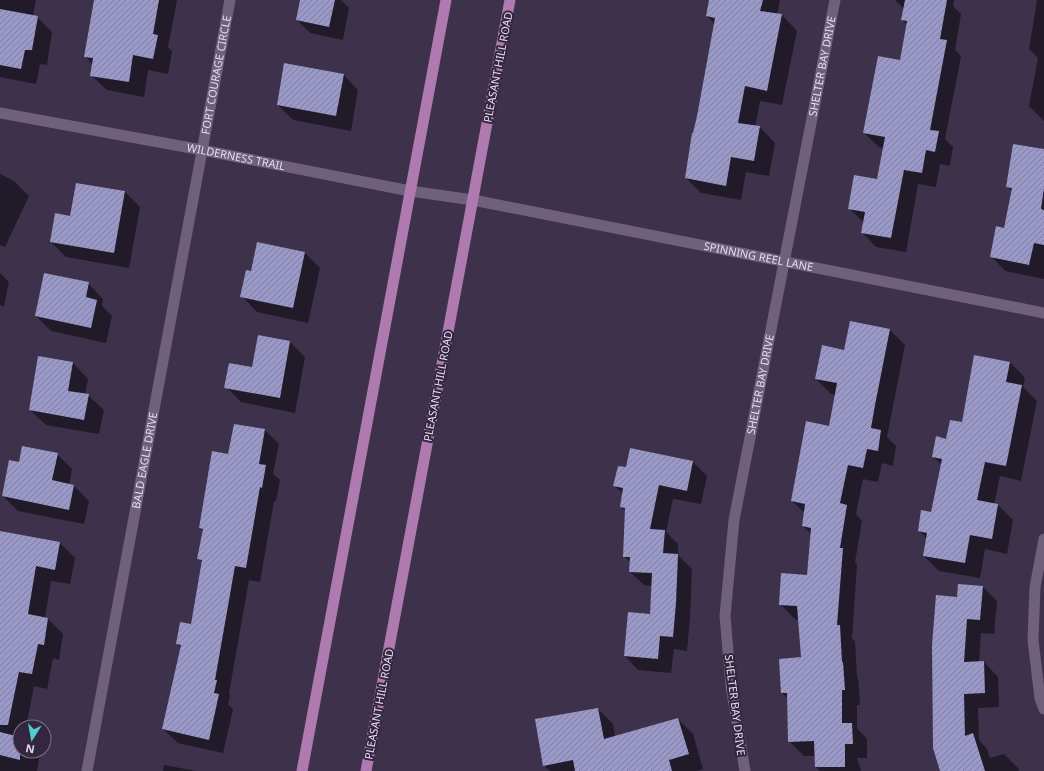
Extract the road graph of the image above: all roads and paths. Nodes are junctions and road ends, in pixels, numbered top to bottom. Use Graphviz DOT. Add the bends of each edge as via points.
graph roads {
  1 [pos="230,0"];
  2 [pos="446,0"];
  3 [pos="510,0"];
  4 [pos="834,0"];
  5 [pos="0,113"];
  6 [pos="202,150"];
  7 [pos="410,191"];
  8 [pos="473,200"];
  9 [pos="783,261"];
  10 [pos="1044,313"];
  11 [pos="1044,539"];
  12 [pos="1044,708"];
  13 [pos="87,771"];
  14 [pos="302,771"];
  15 [pos="366,771"];
  16 [pos="745,771"];
  1 -- 6 [label="street, FORT COURAGE CIRCLE"];
  2 -- 7 [label="main road"];
  3 -- 8 [label="main road, PLEASANT HILL ROAD"];
  4 -- 9 [label="street, SHELTER BAY DRIVE"];
  5 -- 6 [label="street, WILDERNESS TRAIL"];
  6 -- 7 [label="street, WILDERNESS TRAIL"];
  6 -- 13 [label="street, BALD EAGLE DRIVE"];
  7 -- 8 [label="street, WILDERNESS TRAIL"];
  7 -- 14 [label="main road"];
  8 -- 9 [label="street, SPINNING REEL LANE"];
  8 -- 15 [label="main road, PLEASANT HILL ROAD"];
  9 -- 10 [label="street, SPINNING REEL LANE"];
  9 -- 16 [label="street, SHELTER BAY DRIVE" via="734,520 725,616 731,686"];
  11 -- 12 [label="street" via="1034,587 1033,640 1040,698"];
}
